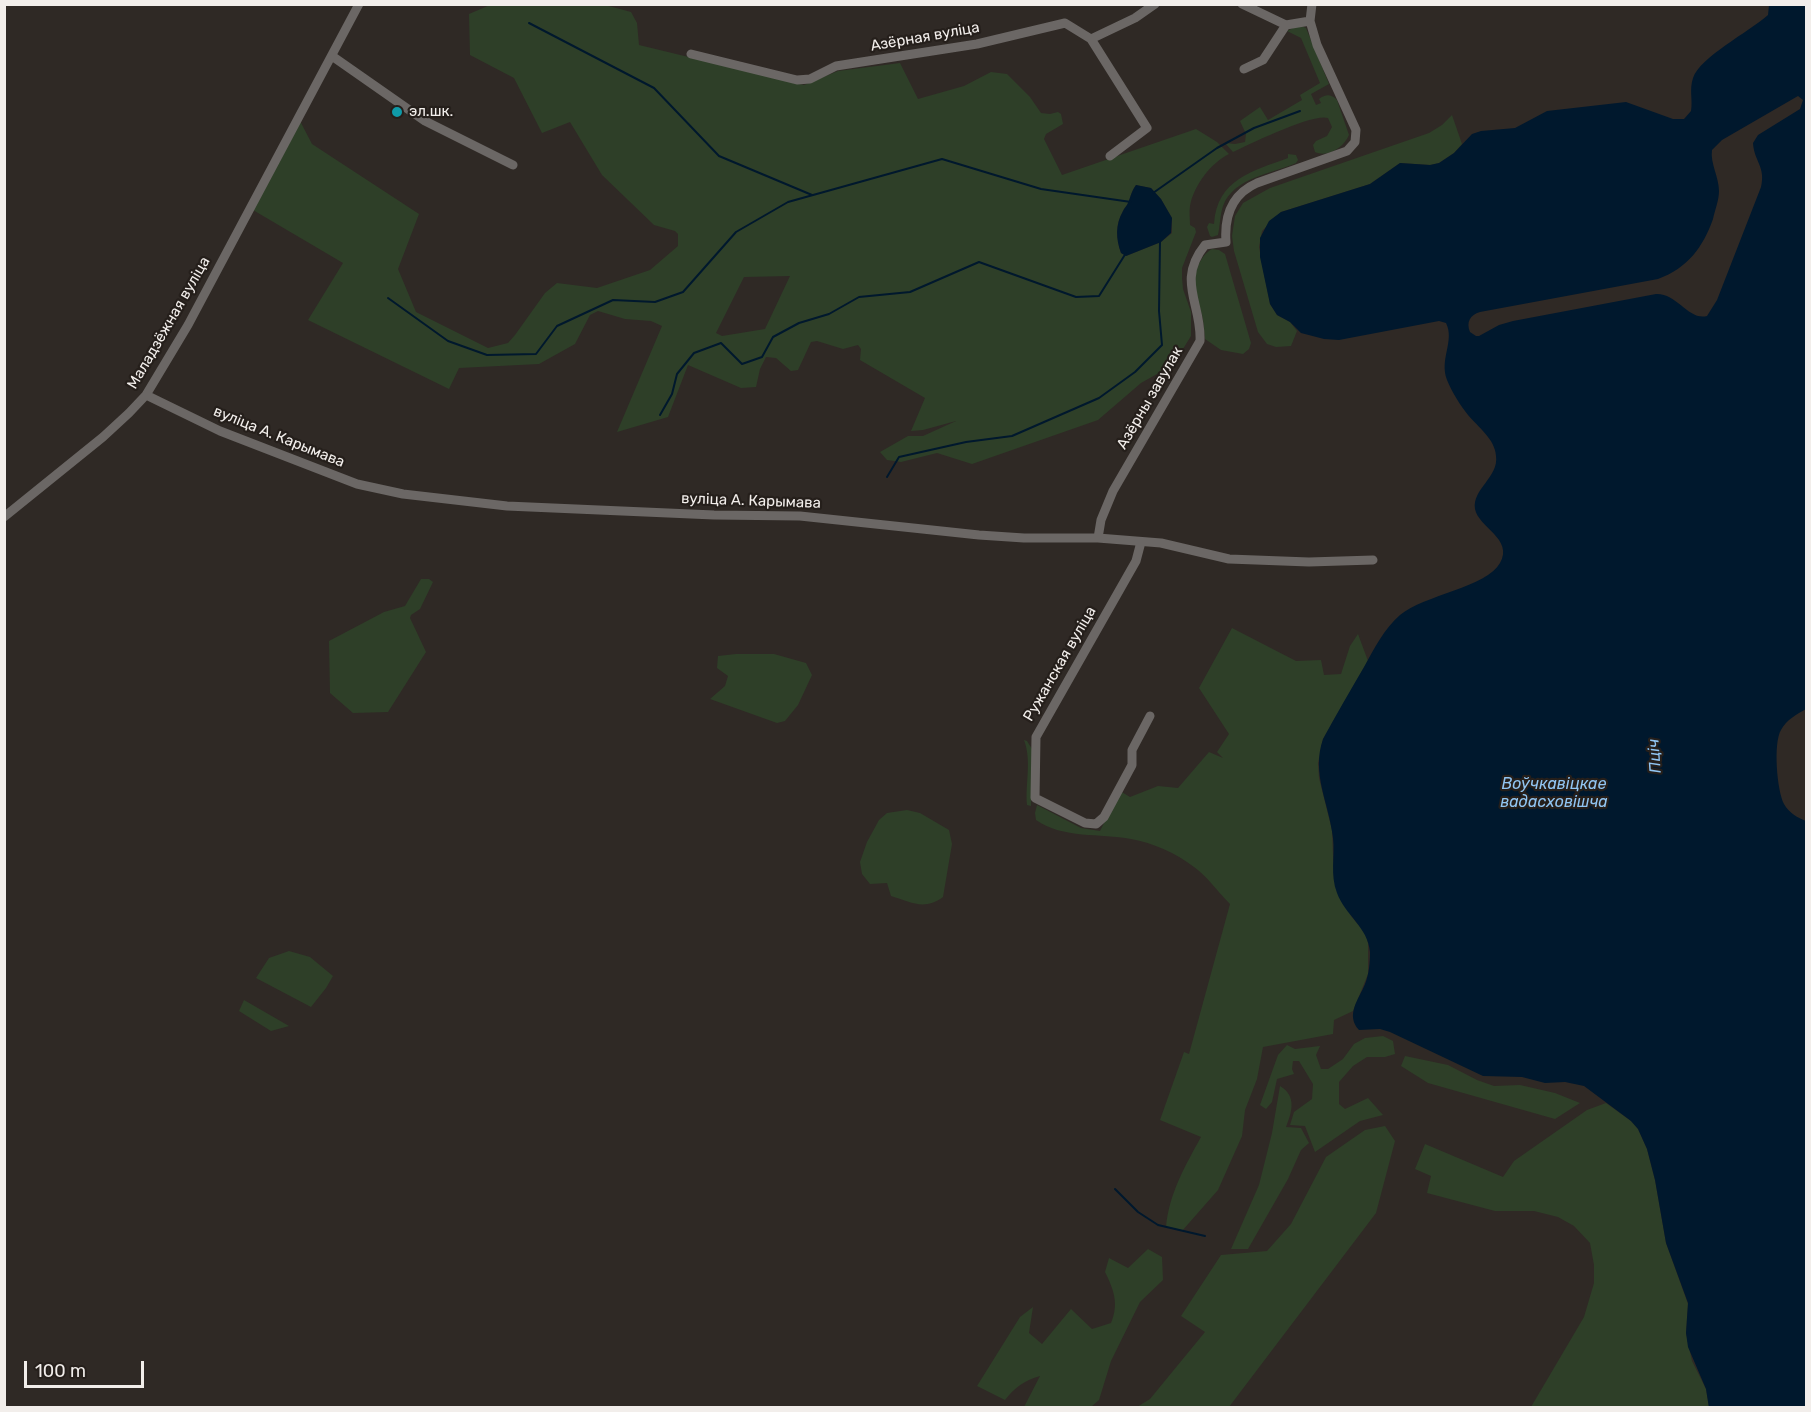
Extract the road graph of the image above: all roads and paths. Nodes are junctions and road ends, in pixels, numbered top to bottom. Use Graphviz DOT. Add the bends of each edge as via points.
graph roads {
  1 [pos="359,4"];
  2 [pos="1155,4"];
  3 [pos="1242,4"];
  4 [pos="1312,4"];
  5 [pos="1310,21"];
  6 [pos="1286,25"];
  7 [pos="1091,39"];
  8 [pos="691,54"];
  9 [pos="332,56"];
  10 [pos="1244,69"];
  11 [pos="1110,156"];
  12 [pos="513,165"];
  13 [pos="146,395"];
  14 [pos="4,517"];
  15 [pos="1098,538"];
  16 [pos="1141,542"];
  17 [pos="1372,560"];
  18 [pos="1150,716"];
  1 -- 9 [label="street, Маладзёжная вуліца"];
  2 -- 7 [label="street"];
  3 -- 6 [label="street"];
  4 -- 5 [label="street"];
  5 -- 6 [label="street"];
  5 -- 15 [label="street, Азёрны завулак" via="1356,130 1355,142 1347,151 1244,190 1228,213 1226,242 1205,245 1200,250 1190,286 1200,341 1113,491"];
  6 -- 10 [label="street" via="1263,60"];
  7 -- 8 [label="street, Азёрная вуліца" via="1065,23 976,45 836,66 810,79 797,80"];
  7 -- 11 [label="street" via="1147,128"];
  9 -- 12 [label="street" via="425,121"];
  9 -- 13 [label="street, Маладзёжная вуліца" via="193,316"];
  13 -- 14 [label="street, Маладзёжная вуліца" via="103,436"];
  13 -- 15 [label="street, вуліца А. Карымава" via="220,431 357,484 403,494 507,506 800,516 979,535"];
  15 -- 16 [label="street, вуліца А. Карымава"];
  16 -- 17 [label="street, вуліца А. Карымава" via="1229,559"];
  16 -- 18 [label="street, Ружанская вуліца" via="1136,561 1036,737 1035,798 1085,823 1096,824 1104,817 1132,765 1132,750"];
}
